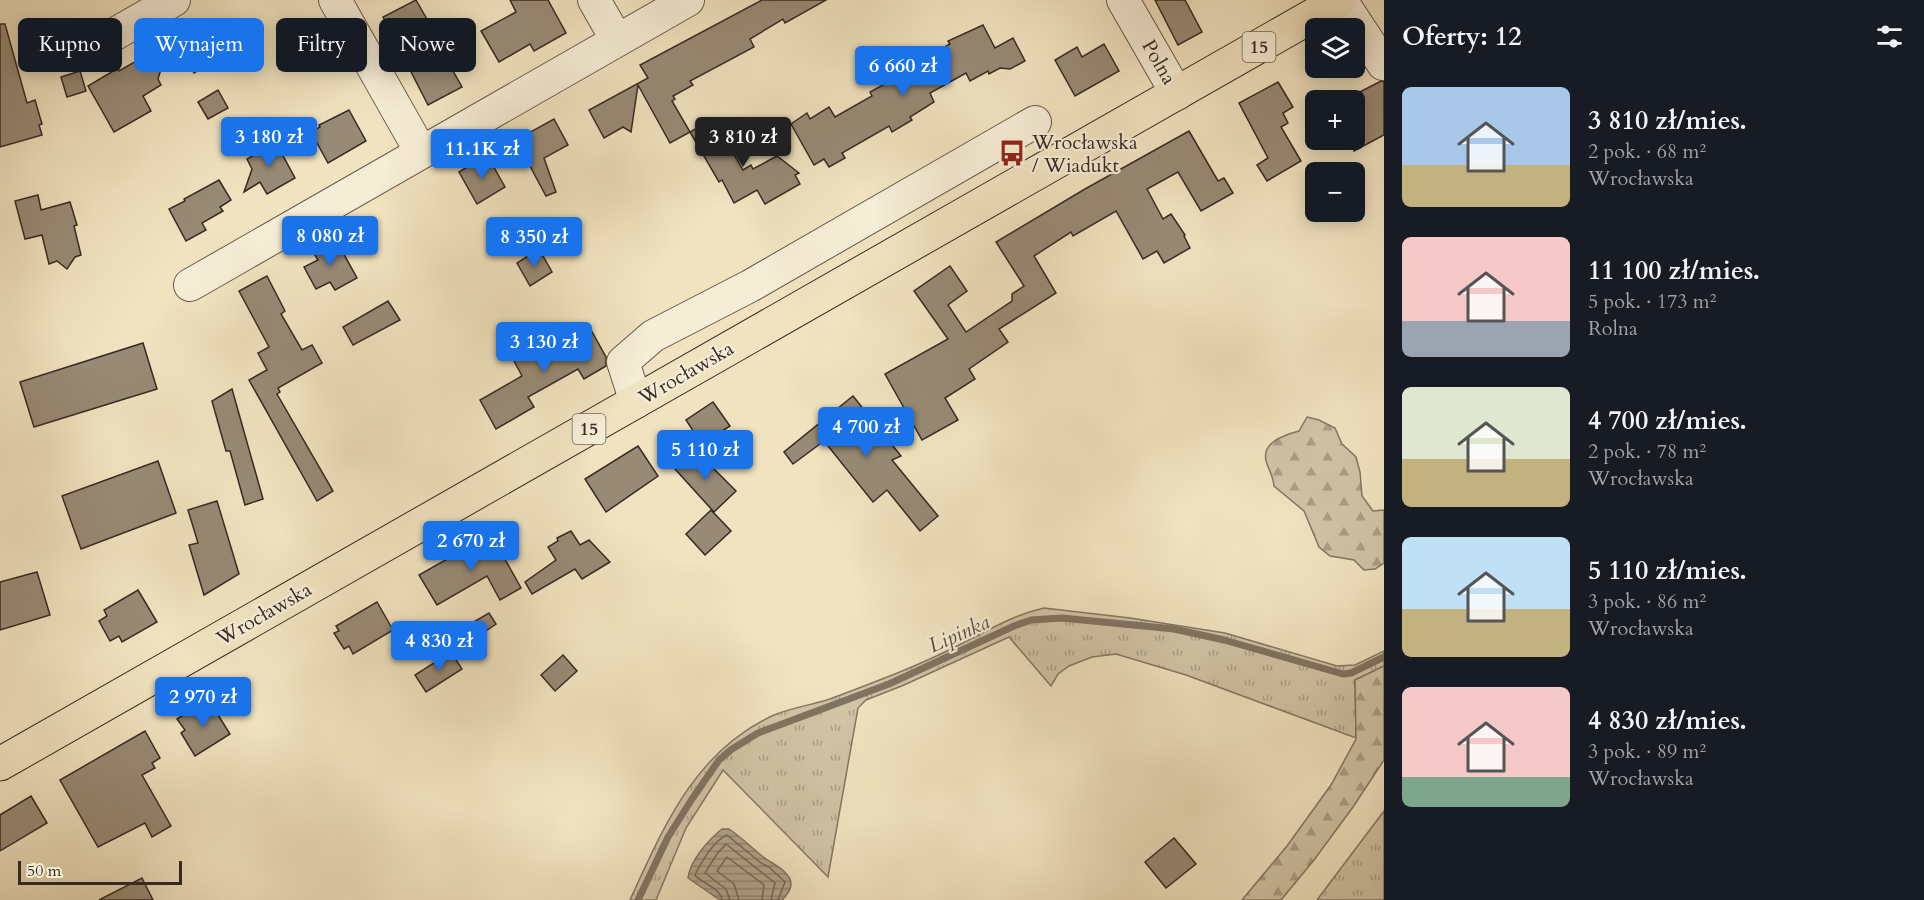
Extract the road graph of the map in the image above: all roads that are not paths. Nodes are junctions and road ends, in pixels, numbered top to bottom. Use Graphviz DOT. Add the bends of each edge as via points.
graph roads {
  1 [pos="174,0"];
  2 [pos="335,0"];
  3 [pos="594,0"];
  4 [pos="688,0"];
  5 [pos="1124,0"];
  6 [pos="1341,0"];
  7 [pos="122,30"];
  8 [pos="617,40"];
  9 [pos="1378,44"];
  10 [pos="1177,94"];
  11 [pos="1035,122"];
  12 [pos="421,152"];
  13 [pos="798,258"];
  14 [pos="190,285"];
  15 [pos="819,298"];
  16 [pos="636,402"];
  17 [pos="0,764"];
  1 -- 7 [label="street"];
  2 -- 12 [label="street"];
  3 -- 8 [label="street"];
  4 -- 8 [label="street"];
  5 -- 10 [label="street, Polna"];
  6 -- 9 [label="street"];
  6 -- 10 [label="main road, Wrocławska / 15"];
  8 -- 12 [label="street"];
  10 -- 15 [label="main road, Wrocławska / 15"];
  11 -- 13 [label="street"];
  12 -- 14 [label="street"];
  13 -- 15 [label="street"];
  13 -- 16 [label="street" via="653,336 623,362"];
  15 -- 16 [label="main road, Wrocławska / 15"];
  16 -- 17 [label="main road, Wrocławska / 15"];
}
